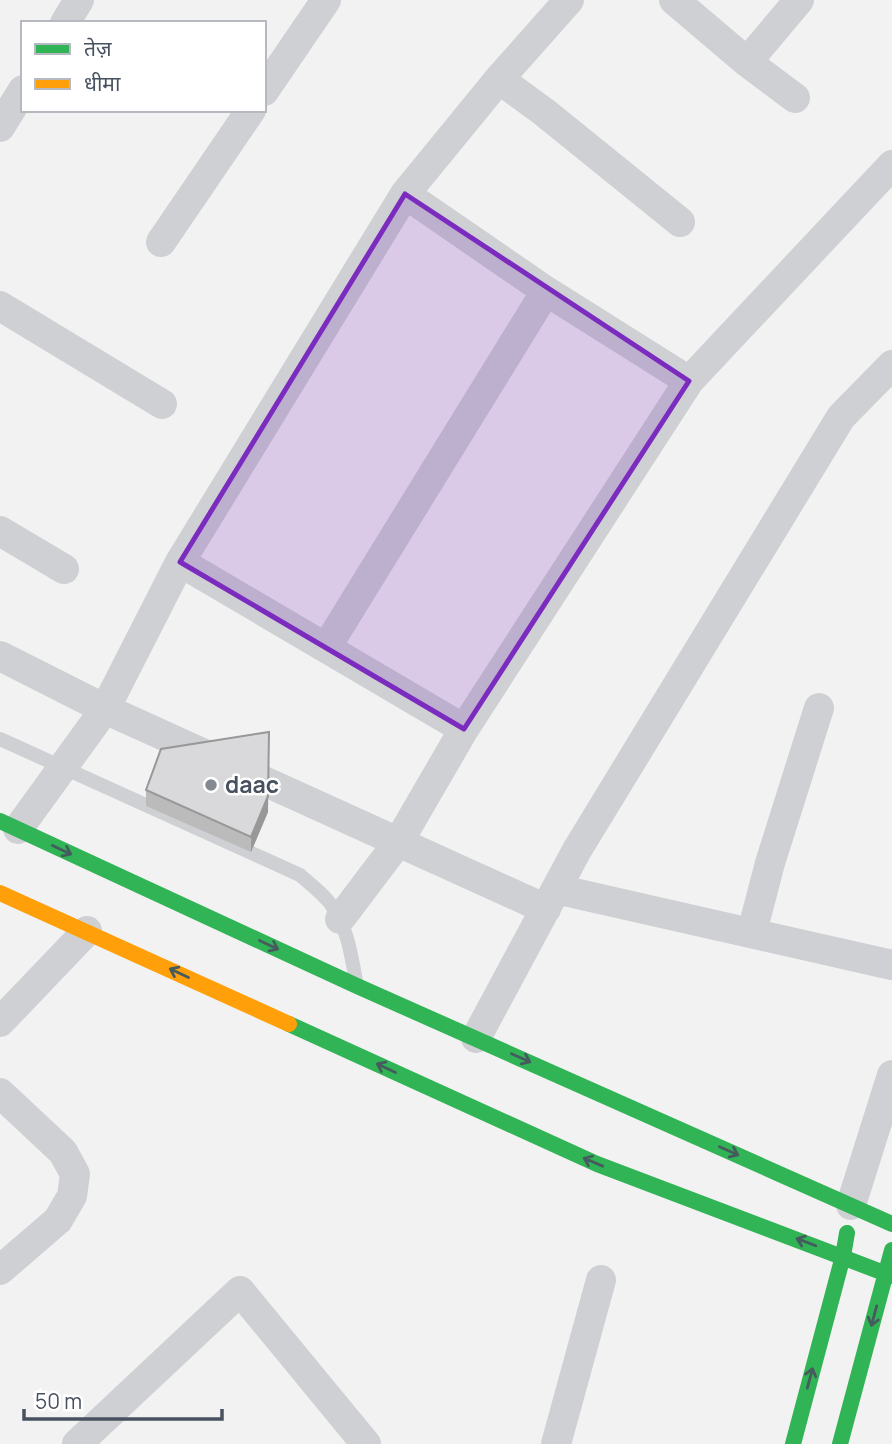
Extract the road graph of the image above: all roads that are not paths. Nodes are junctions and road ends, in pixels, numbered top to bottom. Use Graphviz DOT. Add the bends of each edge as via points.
graph roads {
  1 [pos="79,0"];
  2 [pos="326,0"];
  3 [pos="569,0"];
  4 [pos="674,0"];
  5 [pos="799,0"];
  6 [pos="66,21"];
  7 [pos="747,62"];
  8 [pos="499,79"];
  9 [pos="266,88"];
  10 [pos="21,93"];
  11 [pos="795,98"];
  12 [pos="250,112"];
  13 [pos="0,127"];
  14 [pos="892,165"];
  15 [pos="405,194"];
  16 [pos="680,222"];
  17 [pos="161,242"];
  18 [pos="546,291"];
  19 [pos="0,306"];
  20 [pos="892,365"];
  21 [pos="688,381"];
  22 [pos="162,404"];
  23 [pos="0,531"];
  24 [pos="180,562"];
  25 [pos="64,569"];
  26 [pos="326,648"];
  27 [pos="0,656"];
  28 [pos="819,708"];
  29 [pos="105,709"];
  30 [pos="464,729"];
  31 [pos="0,739"];
  32 [pos="63,767"];
  33 [pos="9,825"];
  34 [pos="399,841"];
  35 [pos="0,893"];
  36 [pos="551,899"];
  37 [pos="340,919"];
  38 [pos="87,931"];
  39 [pos="752,932"];
  40 [pos="892,965"];
  41 [pos="357,986"];
  42 [pos="0,1022"];
  43 [pos="476,1038"];
  44 [pos="892,1075"];
  45 [pos="0,1093"];
  46 [pos="851,1205"];
  47 [pos="892,1224"];
  48 [pos="892,1250"];
  49 [pos="843,1256"];
  50 [pos="0,1270"];
  51 [pos="888,1274"];
  52 [pos="601,1280"];
  53 [pos="77,1444"];
  54 [pos="366,1444"];
  55 [pos="556,1444"];
  56 [pos="793,1444"];
  57 [pos="840,1444"];
  1 -- 6 [label="street"];
  2 -- 9 [label="street"];
  3 -- 8 [label="street"];
  4 -- 7 [label="street"];
  5 -- 7 [label="street"];
  7 -- 11 [label="street"];
  8 -- 15 [label="street"];
  8 -- 16 [label="street"];
  10 -- 13 [label="street"];
  12 -- 17 [label="street"];
  14 -- 21 [label="street"];
  15 -- 18 [label="street"];
  15 -- 24 [label="street"];
  18 -- 21 [label="street"];
  18 -- 26 [label="street"];
  19 -- 22 [label="street"];
  20 -- 36 [label="street" via="841,417"];
  21 -- 30 [label="street"];
  23 -- 25 [label="street"];
  24 -- 26 [label="street"];
  24 -- 29 [label="street"];
  26 -- 30 [label="street"];
  27 -- 29 [label="street"];
  28 -- 39 [label="street"];
  29 -- 32 [label="street"];
  29 -- 34 [label="street"];
  30 -- 34 [label="street"];
  31 -- 32 [label="lane"];
  32 -- 33 [label="street"];
  32 -- 37 [label="lane" via="300,875"];
  33 -- 41 [label="street, one-way"];
  34 -- 36 [label="street"];
  34 -- 37 [label="street"];
  35 -- 38 [label="street"];
  36 -- 39 [label="street"];
  36 -- 43 [label="street"];
  37 -- 41 [label="lane" via="350,943"];
  38 -- 42 [label="street"];
  49 -- 38 [label="street, one-way" via="597,1164"];
  39 -- 40 [label="street"];
  41 -- 43 [label="street"];
  43 -- 46 [label="street, one-way"];
  44 -- 46 [label="street"];
  45 -- 50 [label="street" via="63,1152 75,1174 72,1196 58,1220"];
  46 -- 47 [label="street"];
  46 -- 49 [label="street"];
  48 -- 51 [label="street"];
  49 -- 51 [label="street"];
  56 -- 49 [label="street, one-way"];
  51 -- 57 [label="street, one-way"];
  52 -- 55 [label="street"];
  53 -- 54 [label="street" via="240,1291"];
}
